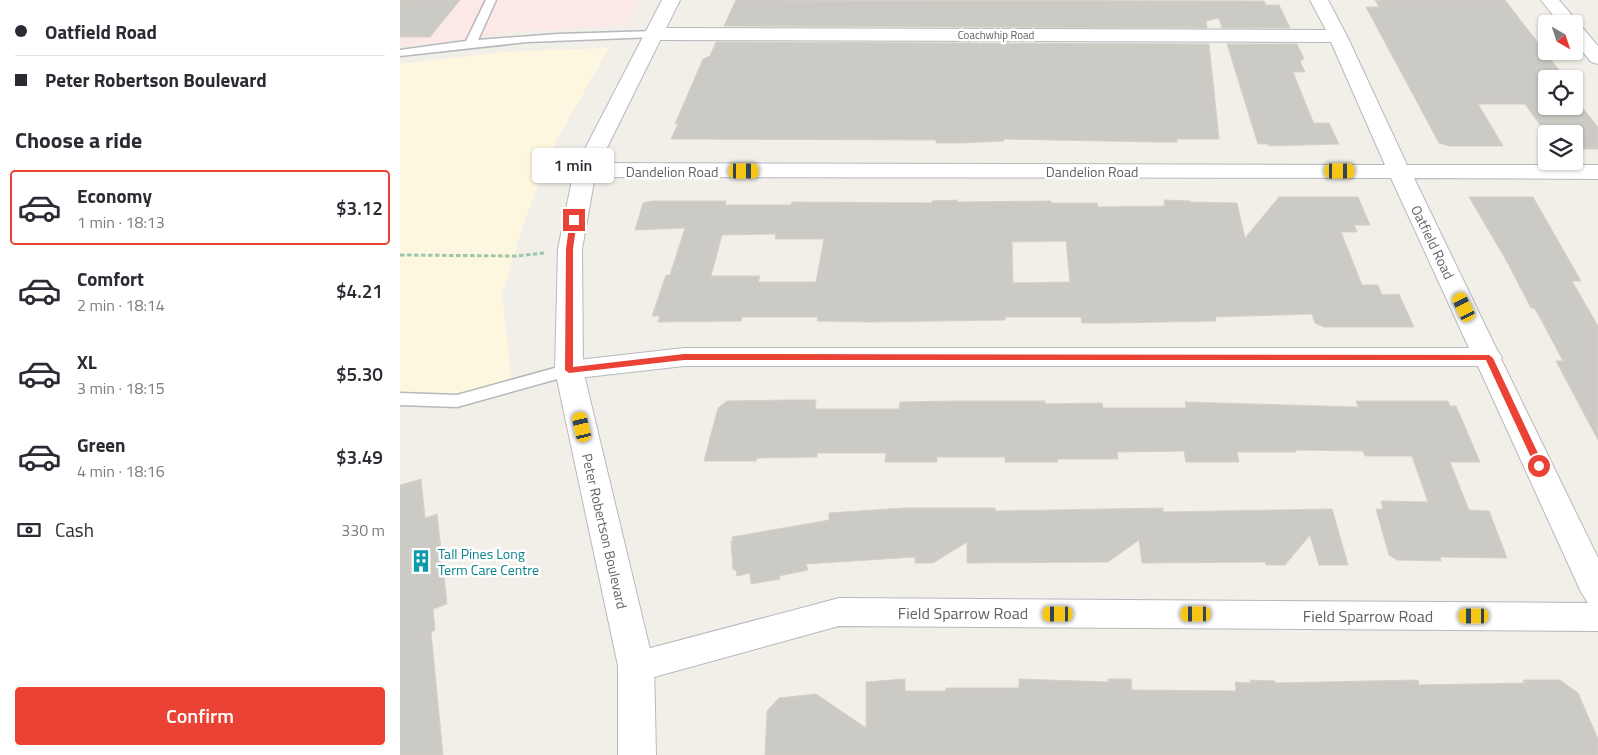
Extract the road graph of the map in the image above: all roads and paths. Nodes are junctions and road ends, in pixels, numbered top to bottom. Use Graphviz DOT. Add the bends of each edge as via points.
graph roads {
  1 [pos="491,0"];
  2 [pos="671,0"];
  3 [pos="1319,0"];
  4 [pos="1550,0"];
  5 [pos="1562,15"];
  6 [pos="654,34"];
  7 [pos="1338,36"];
  8 [pos="1583,40"];
  9 [pos="471,43"];
  10 [pos="400,53"];
  11 [pos="1598,58"];
  12 [pos="585,170"];
  13 [pos="1399,171"];
  14 [pos="1598,172"];
  15 [pos="570,249"];
  16 [pos="400,255"];
  17 [pos="1489,358"];
  18 [pos="569,370"];
  19 [pos="400,399"];
  20 [pos="1598,592"];
  21 [pos="1598,617"];
  22 [pos="636,666"];
  23 [pos="637,755"];
  1 -- 9 [label="lane"];
  2 -- 6 [label="street, Peter Robertson Boulevard"];
  3 -- 7 [label="street, Oatfield Road"];
  4 -- 5 [label="street"];
  6 -- 7 [label="street, Coachwhip Road"];
  6 -- 9 [label="lane" via="573,35"];
  6 -- 12 [label="street, Peter Robertson Boulevard"];
  7 -- 13 [label="street, Oatfield Road"];
  8 -- 11 [label="street"];
  9 -- 10 [label="lane"];
  12 -- 13 [label="street, Dandelion Road"];
  12 -- 15 [label="street, Peter Robertson Boulevard"];
  13 -- 14 [label="street, Dandelion Road"];
  13 -- 17 [label="street, Oatfield Road"];
  15 -- 16 [label="path" via="516,256"];
  15 -- 18 [label="street, Peter Robertson Boulevard"];
  17 -- 18 [label="street" via="684,357"];
  17 -- 20 [label="street, Oatfield Road"];
  18 -- 19 [label="lane" via="457,401"];
  18 -- 22 [label="street, Peter Robertson Boulevard"];
  21 -- 22 [label="street, Field Sparrow Road" via="839,612"];
  22 -- 23 [label="street, Peter Robertson Boulevard"];
}
